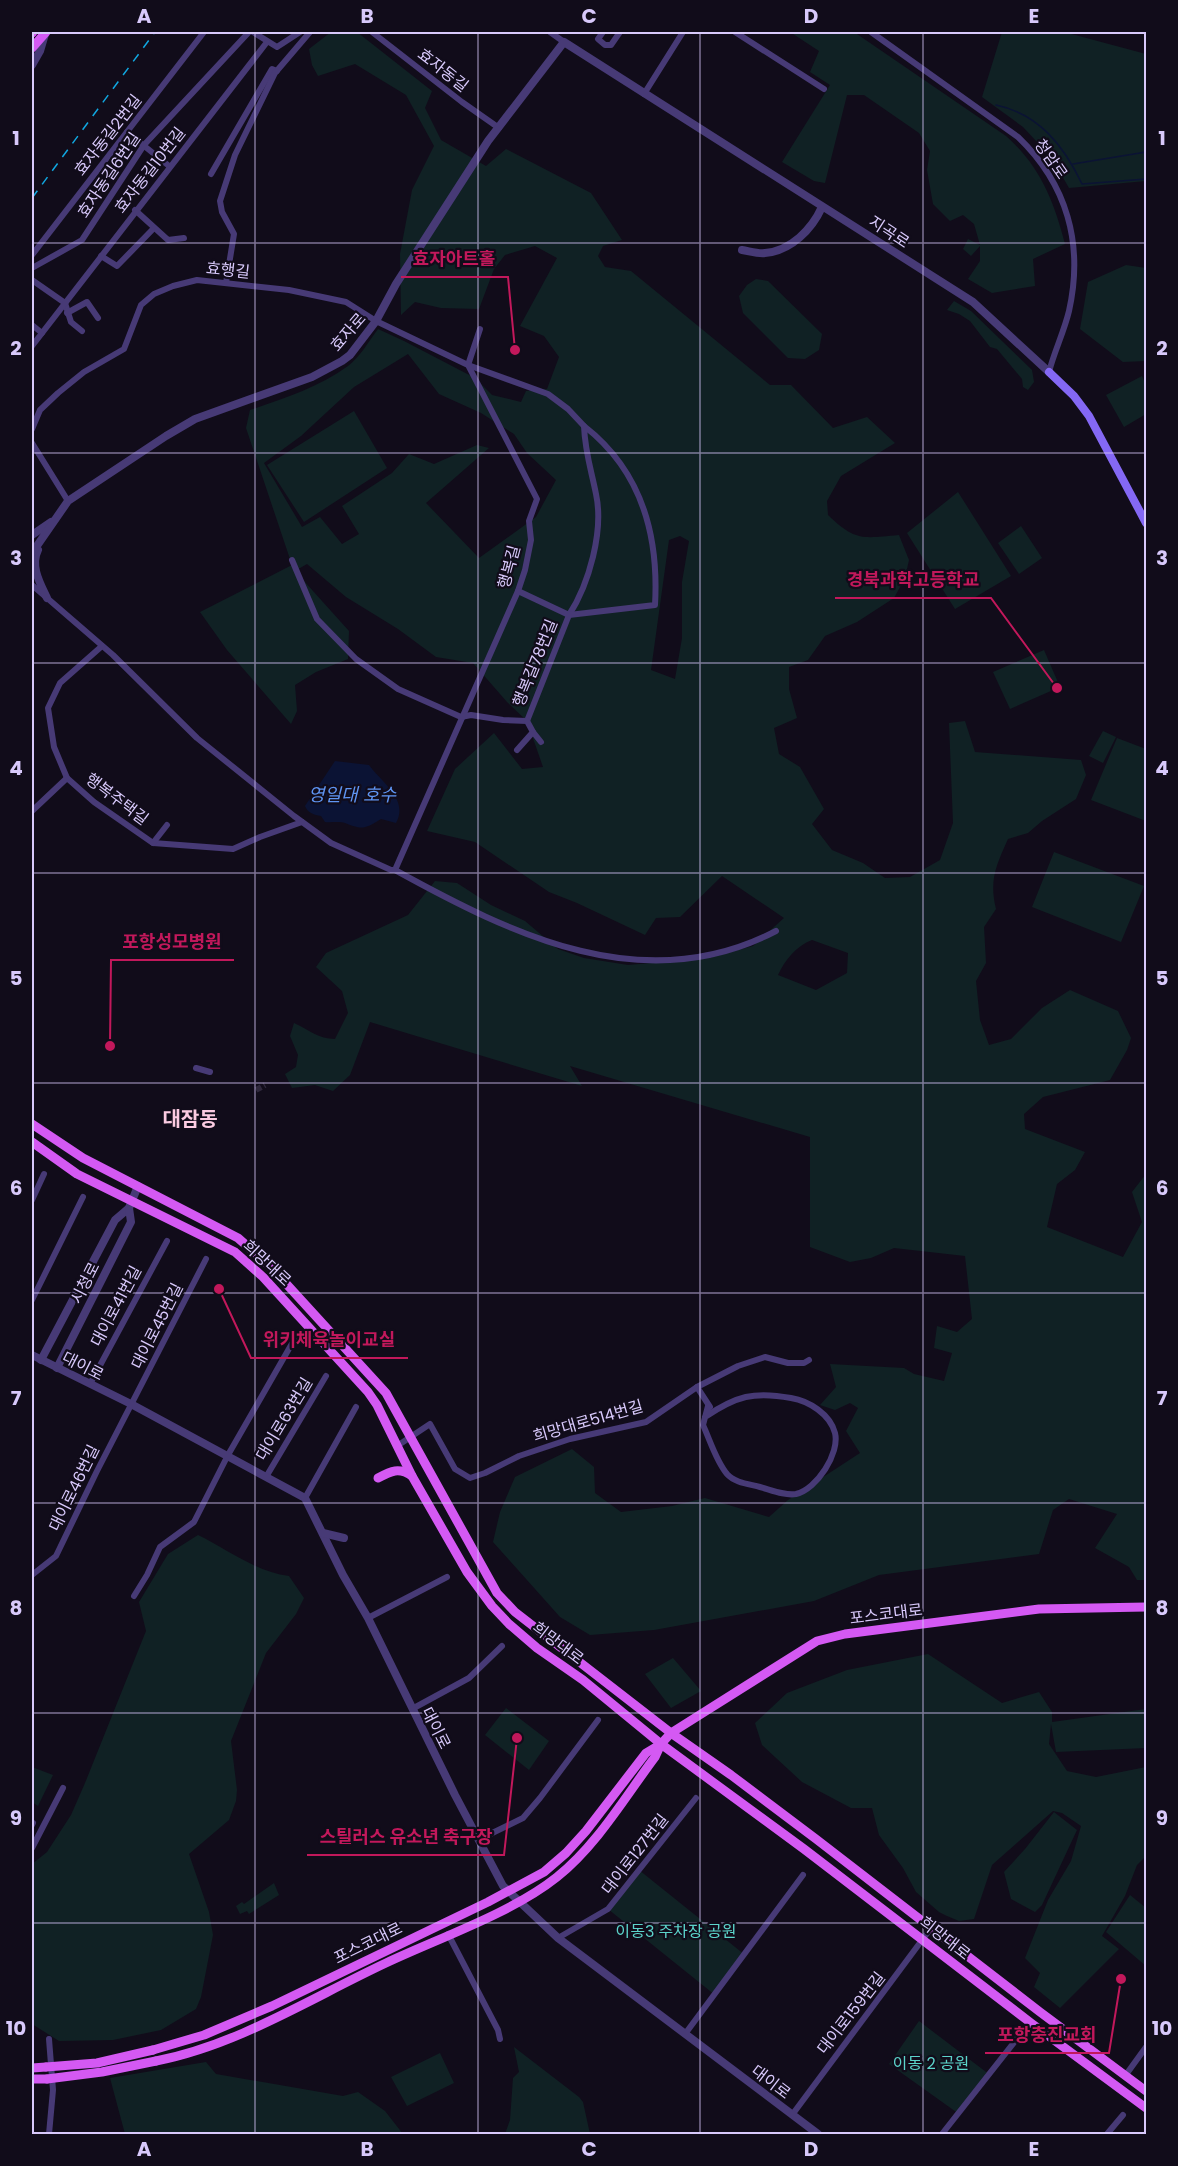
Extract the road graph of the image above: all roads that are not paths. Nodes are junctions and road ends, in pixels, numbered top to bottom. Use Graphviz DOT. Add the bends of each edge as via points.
graph roads {
  1 [pos="46,32"];
  2 [pos="204,32"];
  3 [pos="251,32"];
  4 [pos="300,32"];
  5 [pos="310,32"];
  6 [pos="372,32"];
  7 [pos="550,32"];
  8 [pos="603,32"];
  9 [pos="620,32"];
  10 [pos="683,32"];
  11 [pos="735,32"];
  12 [pos="871,32"];
  13 [pos="267,42"];
  14 [pos="564,42"];
  15 [pos="32,48"];
  16 [pos="32,65"];
  17 [pos="277,71"];
  18 [pos="824,88"];
  19 [pos="644,94"];
  20 [pos="499,128"];
  21 [pos="128,132"];
  22 [pos="144,145"];
  23 [pos="169,166"];
  24 [pos="211,174"];
  25 [pos="822,207"];
  26 [pos="135,210"];
  27 [pos="154,228"];
  28 [pos="184,238"];
  29 [pos="742,250"];
  30 [pos="32,255"];
  31 [pos="101,256"];
  32 [pos="32,268"];
  33 [pos="32,280"];
  34 [pos="226,283"];
  35 [pos="65,303"];
  36 [pos="67,313"];
  37 [pos="98,318"];
  38 [pos="376,321"];
  39 [pos="32,325"];
  40 [pos="480,329"];
  41 [pos="82,331"];
  42 [pos="42,333"];
  43 [pos="32,346"];
  44 [pos="468,365"];
  45 [pos="1049,372"];
  46 [pos="584,426"];
  47 [pos="32,429"];
  48 [pos="32,443"];
  49 [pos="68,501"];
  50 [pos="55,520"];
  51 [pos="1146,523"];
  52 [pos="32,535"];
  53 [pos="32,553"];
  54 [pos="292,560"];
  55 [pos="32,585"];
  56 [pos="518,591"];
  57 [pos="47,598"];
  58 [pos="569,615"];
  59 [pos="102,646"];
  60 [pos="462,717"];
  61 [pos="527,721"];
  62 [pos="533,732"];
  63 [pos="541,742"];
  64 [pos="517,750"];
  65 [pos="67,778"];
  66 [pos="32,811"];
  67 [pos="302,822"];
  68 [pos="167,825"];
  69 [pos="153,843"];
  70 [pos="394,870"];
  71 [pos="776,931"];
  72 [pos="196,1068"];
  73 [pos="210,1072"];
  74 [pos="32,1124"];
  75 [pos="32,1142"];
  76 [pos="44,1174"];
  77 [pos="138,1186"];
  78 [pos="83,1197"];
  79 [pos="32,1200"];
  80 [pos="131,1204"];
  81 [pos="167,1241"];
  82 [pos="206,1259"];
  83 [pos="32,1300"];
  84 [pos="294,1340"];
  85 [pos="32,1355"];
  86 [pos="41,1360"];
  87 [pos="809,1360"];
  88 [pos="57,1368"];
  89 [pos="326,1376"];
  90 [pos="90,1384"];
  91 [pos="697,1387"];
  92 [pos="131,1404"];
  93 [pos="708,1406"];
  94 [pos="356,1407"];
  95 [pos="716,1410"];
  96 [pos="705,1417"];
  97 [pos="410,1438"];
  98 [pos="397,1446"];
  99 [pos="228,1455"];
  100 [pos="412,1476"];
  101 [pos="266,1477"];
  102 [pos="378,1478"];
  103 [pos="305,1497"];
  104 [pos="323,1533"];
  105 [pos="344,1538"];
  106 [pos="32,1575"];
  107 [pos="447,1577"];
  108 [pos="134,1596"];
  109 [pos="1146,1607"];
  110 [pos="368,1618"];
  111 [pos="502,1646"];
  112 [pos="412,1709"];
  113 [pos="598,1720"];
  114 [pos="671,1733"];
  115 [pos="660,1744"];
  116 [pos="63,1788"];
  117 [pos="696,1797"];
  118 [pos="478,1840"];
  119 [pos="32,1848"];
  120 [pos="803,1875"];
  121 [pos="508,1892"];
  122 [pos="518,1901"];
  123 [pos="897,1903"];
  124 [pos="888,1913"];
  125 [pos="931,1928"];
  126 [pos="448,1934"];
  127 [pos="558,1938"];
  128 [pos="923,1940"];
  129 [pos="407,1941"];
  130 [pos="957,1947"];
  131 [pos="413,1950"];
  132 [pos="948,1959"];
  133 [pos="685,2034"];
  134 [pos="1019,2036"];
  135 [pos="49,2039"];
  136 [pos="500,2039"];
  137 [pos="1146,2047"];
  138 [pos="32,2068"];
  139 [pos="1125,2076"];
  140 [pos="32,2079"];
  141 [pos="1146,2091"];
  142 [pos="1146,2108"];
  143 [pos="792,2115"];
  144 [pos="1122,2115"];
  145 [pos="50,2134"];
  146 [pos="818,2134"];
  147 [pos="942,2134"];
  148 [pos="1107,2134"];
  1 -- 15 [label="main road"];
  1 -- 16 [label="street"];
  2 -- 21 [label="street, 효자동길2번길"];
  3 -- 13 [label="street"];
  3 -- 22 [label="street, 효자동길6번길"];
  4 -- 13 [label="street" via="277,47"];
  5 -- 17 [label="street"];
  6 -- 20 [label="street, 효자동길"];
  7 -- 14 [label="street, 지곡로"];
  8 -- 9 [label="street" via="598,39 604,45 611,45"];
  10 -- 19 [label="street"];
  11 -- 18 [label="street"];
  12 -- 45 [label="street, 청암로" via="1018,136 1059,194 1072,233 1075,266 1069,312"];
  13 -- 23 [label="street, 효자동길10번길"];
  14 -- 19 [label="street, 지곡로"];
  14 -- 20 [label="street, 효자로"];
  17 -- 24 [label="street" via="272,69"];
  17 -- 34 [label="street" via="235,155 220,201 234,234"];
  19 -- 25 [label="street, 지곡로"];
  20 -- 38 [label="street, 효자로" via="471,166"];
  21 -- 22 [label="street"];
  21 -- 30 [label="street, 효자동길2번길"];
  22 -- 23 [label="street"];
  22 -- 32 [label="street, 효자동길6번길" via="82,240"];
  23 -- 26 [label="street, 효자동길10번길"];
  25 -- 29 [label="street" via="810,228 792,244 766,253"];
  25 -- 45 [label="street, 지곡로" via="973,303"];
  26 -- 27 [label="street"];
  26 -- 31 [label="street, 효자동길10번길"];
  27 -- 28 [label="street" via="168,240"];
  27 -- 31 [label="street" via="117,266"];
  31 -- 35 [label="street, 효자동길10번길"];
  33 -- 35 [label="street"];
  34 -- 38 [label="street, 효행길" via="335,299"];
  34 -- 47 [label="street, 효행길" via="197,280 154,294 141,305 124,349 57,393 40,410"];
  35 -- 36 [label="street"];
  35 -- 42 [label="street, 효자동길10번길"];
  36 -- 37 [label="street" via="87,302"];
  36 -- 41 [label="street"];
  38 -- 44 [label="street"];
  38 -- 49 [label="street, 효자로" via="342,361 312,377 195,419"];
  39 -- 42 [label="street"];
  40 -- 44 [label="street"];
  42 -- 43 [label="street, 효자동길10번길"];
  44 -- 46 [label="street, 행복길78번길" via="549,394"];
  44 -- 56 [label="street, 행복길" via="537,499 529,521 531,540"];
  45 -- 51 [label="main road, 지곡로" via="1089,416"];
  46 -- 58 [label="street, 행복길78번길" via="585,448 597,496 596,541 591,568"];
  46 -- 58 [label="street, 행복길78번길" via="603,441 627,472 641,499 655,553 655,605"];
  48 -- 49 [label="street"];
  49 -- 50 [label="street, 효자로"];
  50 -- 52 [label="street"];
  50 -- 53 [label="street, 효자로"];
  50 -- 57 [label="street" via="35,556 39,581"];
  54 -- 60 [label="street" via="317,619 356,659 398,689"];
  55 -- 57 [label="street"];
  56 -- 58 [label="street"];
  56 -- 60 [label="street, 행복길"];
  57 -- 59 [label="street"];
  58 -- 61 [label="street, 행복길78번길"];
  59 -- 65 [label="street, 행복주택길" via="60,683 48,708 54,747"];
  59 -- 67 [label="street" via="197,738"];
  60 -- 61 [label="street, 행복길78번길"];
  60 -- 70 [label="street, 행복길"];
  61 -- 62 [label="street"];
  62 -- 63 [label="street"];
  62 -- 64 [label="street"];
  65 -- 66 [label="street"];
  65 -- 69 [label="street, 행복주택길"];
  67 -- 69 [label="street, 행복주택길" via="233,849"];
  67 -- 70 [label="street" via="332,843"];
  68 -- 69 [label="street"];
  70 -- 71 [label="street" via="507,927 553,945 601,957 706,957 754,943"];
  72 -- 73 [label="street"];
  74 -- 77 [label="main road, 희망대로" via="83,1158"];
  75 -- 80 [label="main road, 희망대로" via="77,1174"];
  76 -- 79 [label="street"];
  77 -- 80 [label="street, 시청로"];
  77 -- 97 [label="main road, 희망대로" via="238,1238 270,1266 379,1384"];
  78 -- 83 [label="street"];
  80 -- 86 [label="street, 시청로" via="115,1220"];
  80 -- 88 [label="street, 시청로" via="131,1222"];
  80 -- 98 [label="main road, 희망대로" via="246,1260 368,1392"];
  81 -- 90 [label="street, 대이로41번길"];
  82 -- 92 [label="street, 대이로45번길"];
  84 -- 99 [label="street"];
  85 -- 86 [label="street, 대이로"];
  86 -- 88 [label="street, 대이로"];
  87 -- 91 [label="street, 희망대로514번길" via="788,1363 765,1357"];
  88 -- 90 [label="street, 대이로"];
  89 -- 101 [label="street, 대이로63번길"];
  90 -- 92 [label="street, 대이로"];
  91 -- 93 [label="street"];
  91 -- 97 [label="street, 희망대로514번길" via="646,1422 570,1439 470,1478 455,1469 430,1424"];
  92 -- 99 [label="street, 대이로"];
  92 -- 106 [label="street, 대이로46번길" via="56,1556"];
  93 -- 95 [label="street"];
  93 -- 96 [label="street"];
  94 -- 103 [label="street"];
  95 -- 96 [label="street"];
  95 -- 96 [label="street" via="756,1394 801,1400 813,1407 826,1416 836,1438 823,1475 808,1489 795,1494 734,1480 726,1473 703,1425"];
  97 -- 98 [label="street, 희망대로514번길"];
  97 -- 114 [label="main road, 희망대로" via="498,1593 526,1622"];
  98 -- 100 [label="main road, 희망대로"];
  99 -- 101 [label="street, 대이로"];
  99 -- 108 [label="street" via="194,1522 160,1547"];
  100 -- 102 [label="main road" via="397,1470"];
  100 -- 115 [label="main road, 희망대로" via="467,1572 492,1606 523,1636"];
  101 -- 103 [label="street, 대이로"];
  103 -- 104 [label="street, 대이로"];
  104 -- 105 [label="street"];
  104 -- 110 [label="street, 대이로"];
  107 -- 110 [label="street"];
  109 -- 114 [label="main road, 포스코대로" via="1034,1609 824,1638"];
  110 -- 112 [label="street, 대이로"];
  111 -- 112 [label="street" via="469,1678"];
  112 -- 118 [label="street, 대이로"];
  113 -- 118 [label="street" via="523,1818"];
  114 -- 115 [label="main road, 포스코대로"];
  114 -- 123 [label="main road, 희망대로"];
  115 -- 121 [label="main road, 포스코대로" via="646,1753 566,1853 544,1872"];
  115 -- 122 [label="main road, 포스코대로" via="581,1854 558,1876"];
  115 -- 124 [label="main road, 희망대로"];
  116 -- 119 [label="street"];
  117 -- 127 [label="street, 대이로127번길" via="608,1910"];
  118 -- 121 [label="street, 대이로"];
  120 -- 133 [label="street"];
  121 -- 122 [label="street, 대이로"];
  121 -- 129 [label="main road, 포스코대로"];
  122 -- 126 [label="main road, 포스코대로"];
  122 -- 127 [label="street, 대이로"];
  123 -- 124 [label="main road"];
  123 -- 125 [label="main road, 희망대로"];
  124 -- 128 [label="main road, 희망대로"];
  125 -- 128 [label="street, 대이로159번길"];
  125 -- 130 [label="main road, 희망대로"];
  126 -- 131 [label="main road, 포스코대로"];
  126 -- 136 [label="street"];
  127 -- 133 [label="street, 대이로"];
  128 -- 132 [label="main road, 희망대로"];
  128 -- 143 [label="street, 대이로159번길"];
  129 -- 131 [label="main road"];
  129 -- 138 [label="main road, 포스코대로, bridge" via="231,2025 97,2063"];
  130 -- 132 [label="main road"];
  130 -- 139 [label="main road, 희망대로"];
  131 -- 140 [label="main road, 포스코대로, bridge" via="238,2035 156,2061 102,2072"];
  132 -- 142 [label="main road, 희망대로"];
  133 -- 143 [label="street, 대이로"];
  134 -- 147 [label="street"];
  135 -- 145 [label="street" via="53,2090"];
  137 -- 139 [label="street"];
  139 -- 141 [label="main road, 희망대로"];
  143 -- 146 [label="street, 대이로"];
  144 -- 148 [label="street"];
}
